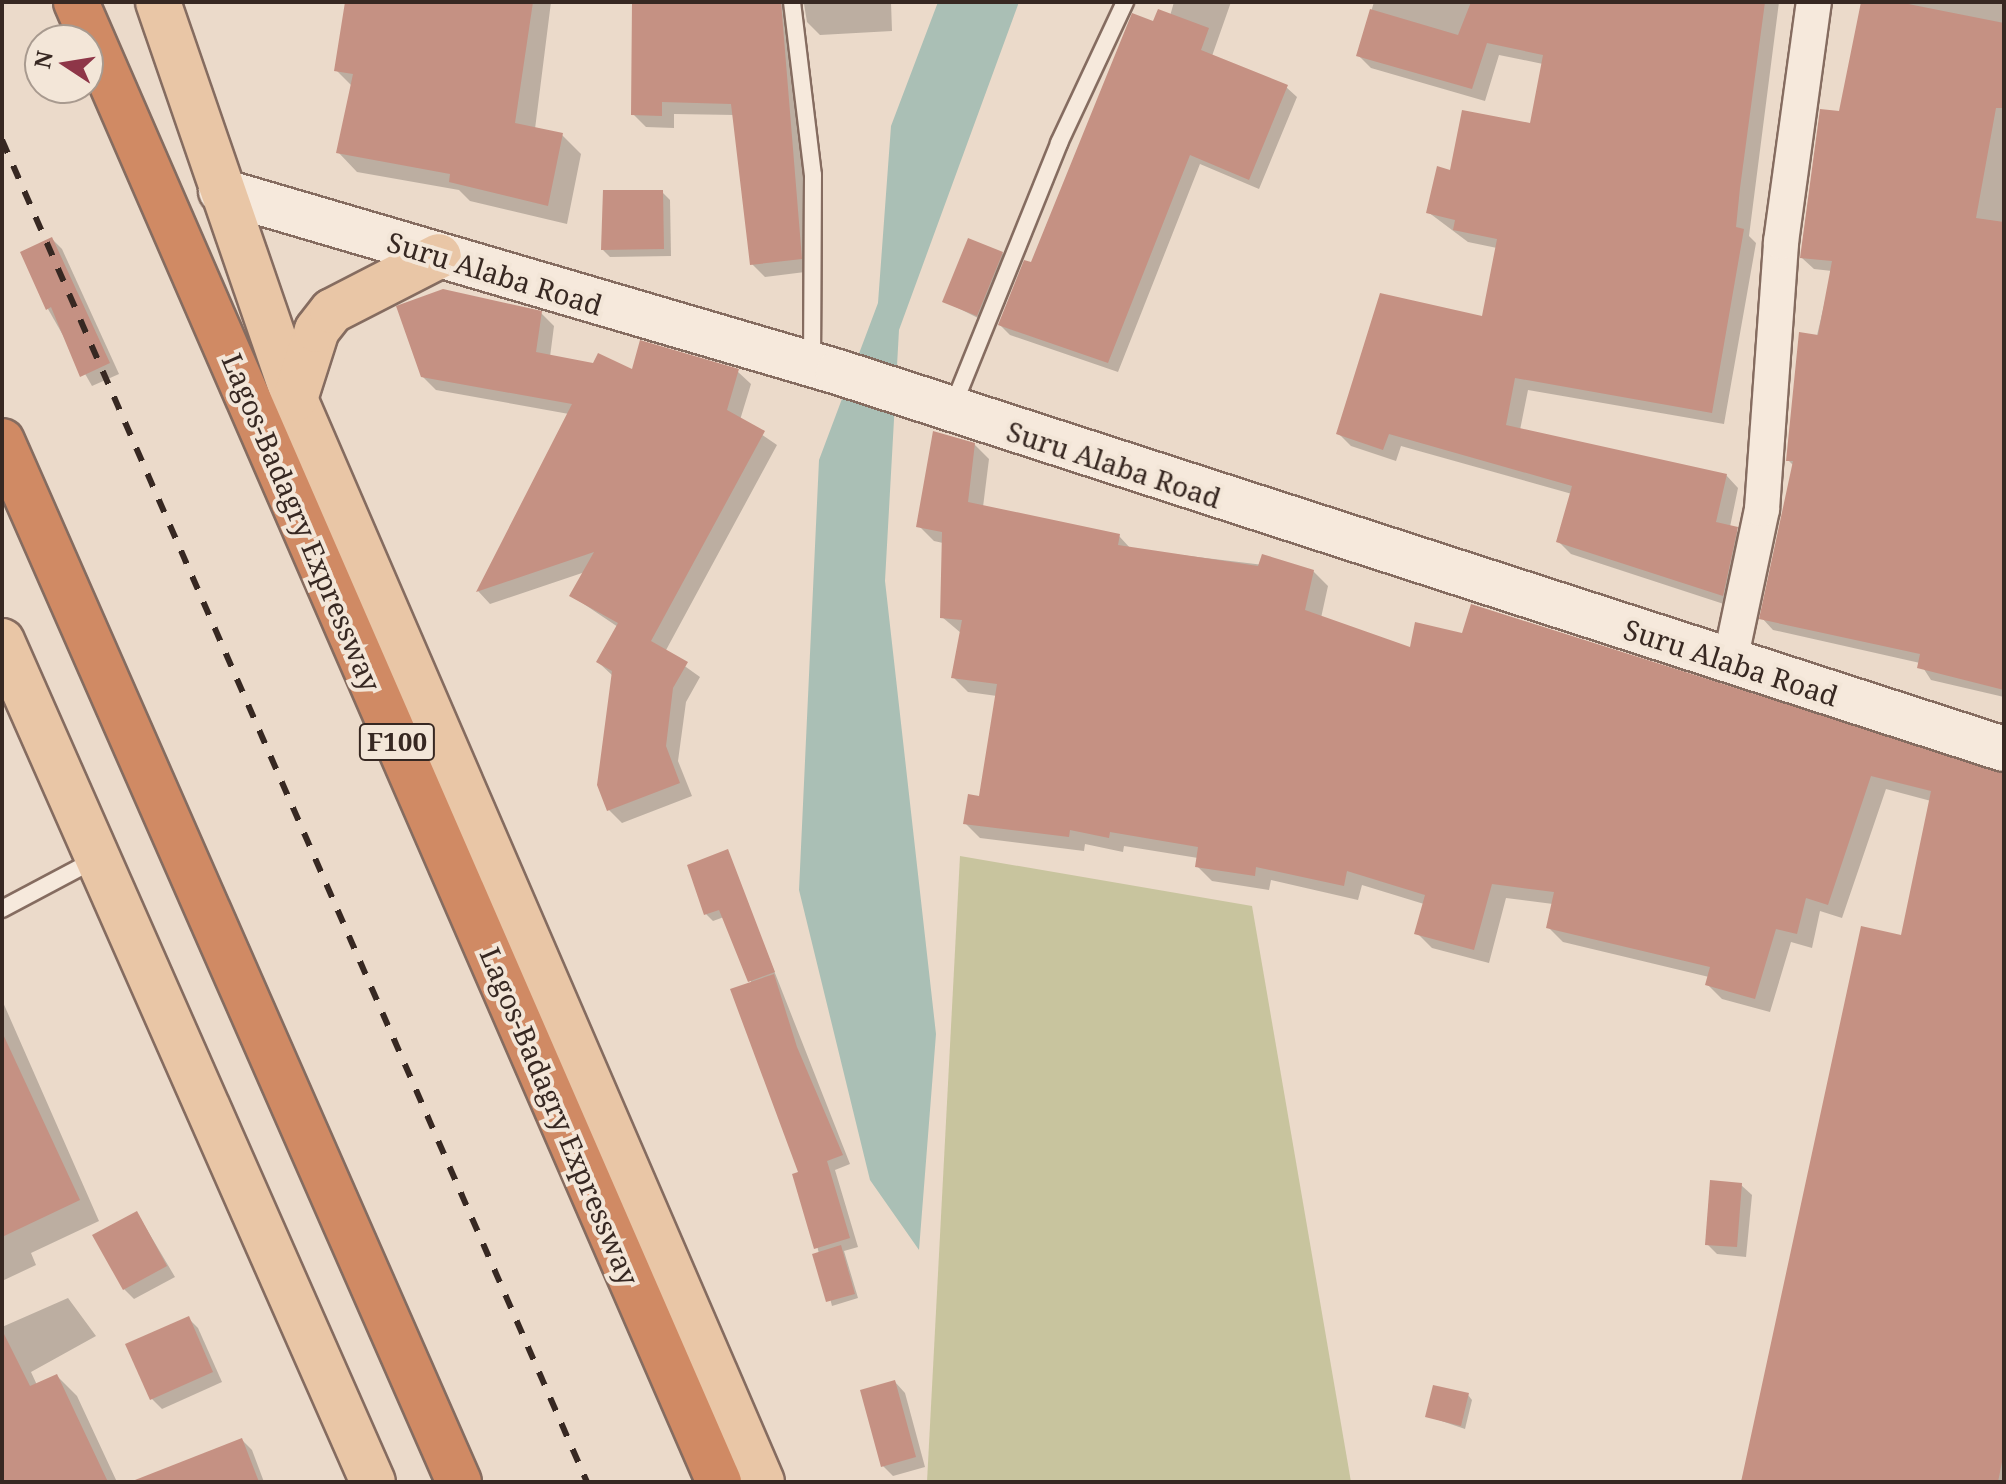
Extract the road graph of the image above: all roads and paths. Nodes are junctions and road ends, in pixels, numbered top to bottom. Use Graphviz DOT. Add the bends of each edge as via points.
graph roads {
  1 [pos="76,2"];
  2 [pos="158,2"];
  3 [pos="792,2"];
  4 [pos="1125,2"];
  5 [pos="1814,2"];
  6 [pos="221,191"];
  7 [pos="439,256"];
  8 [pos="825,369"];
  9 [pos="295,399"];
  10 [pos="932,405"];
  11 [pos="2,441"];
  12 [pos="2,641"];
  13 [pos="1730,661"];
  14 [pos="2004,749"];
  15 [pos="98,858"];
  16 [pos="2,909"];
  17 [pos="373,1482"];
  18 [pos="459,1482"];
  19 [pos="719,1482"];
  20 [pos="762,1482"];
  1 -- 19 [label="highway, Lagos-Badagry Expressway / F100"];
  2 -- 6 [label="main road, Lagos-Badagry Expressway"];
  3 -- 8 [label="lane" via="813,175"];
  4 -- 10 [label="lane"];
  5 -- 13 [label="street" via="1781,242 1762,509"];
  6 -- 7 [label="street, Suru Alaba Road"];
  6 -- 9 [label="main road, Lagos-Badagry Expressway"];
  7 -- 8 [label="street, Suru Alaba Road"];
  7 -- 9 [label="main road" via="332,311 317,330"];
  8 -- 10 [label="street, Suru Alaba Road"];
  9 -- 20 [label="main road, Lagos-Badagry Expressway"];
  10 -- 13 [label="street, Suru Alaba Road"];
  11 -- 18 [label="highway"];
  12 -- 15 [label="main road"];
  13 -- 14 [label="street, Suru Alaba Road"];
  15 -- 16 [label="lane"];
  15 -- 17 [label="main road"];
}
